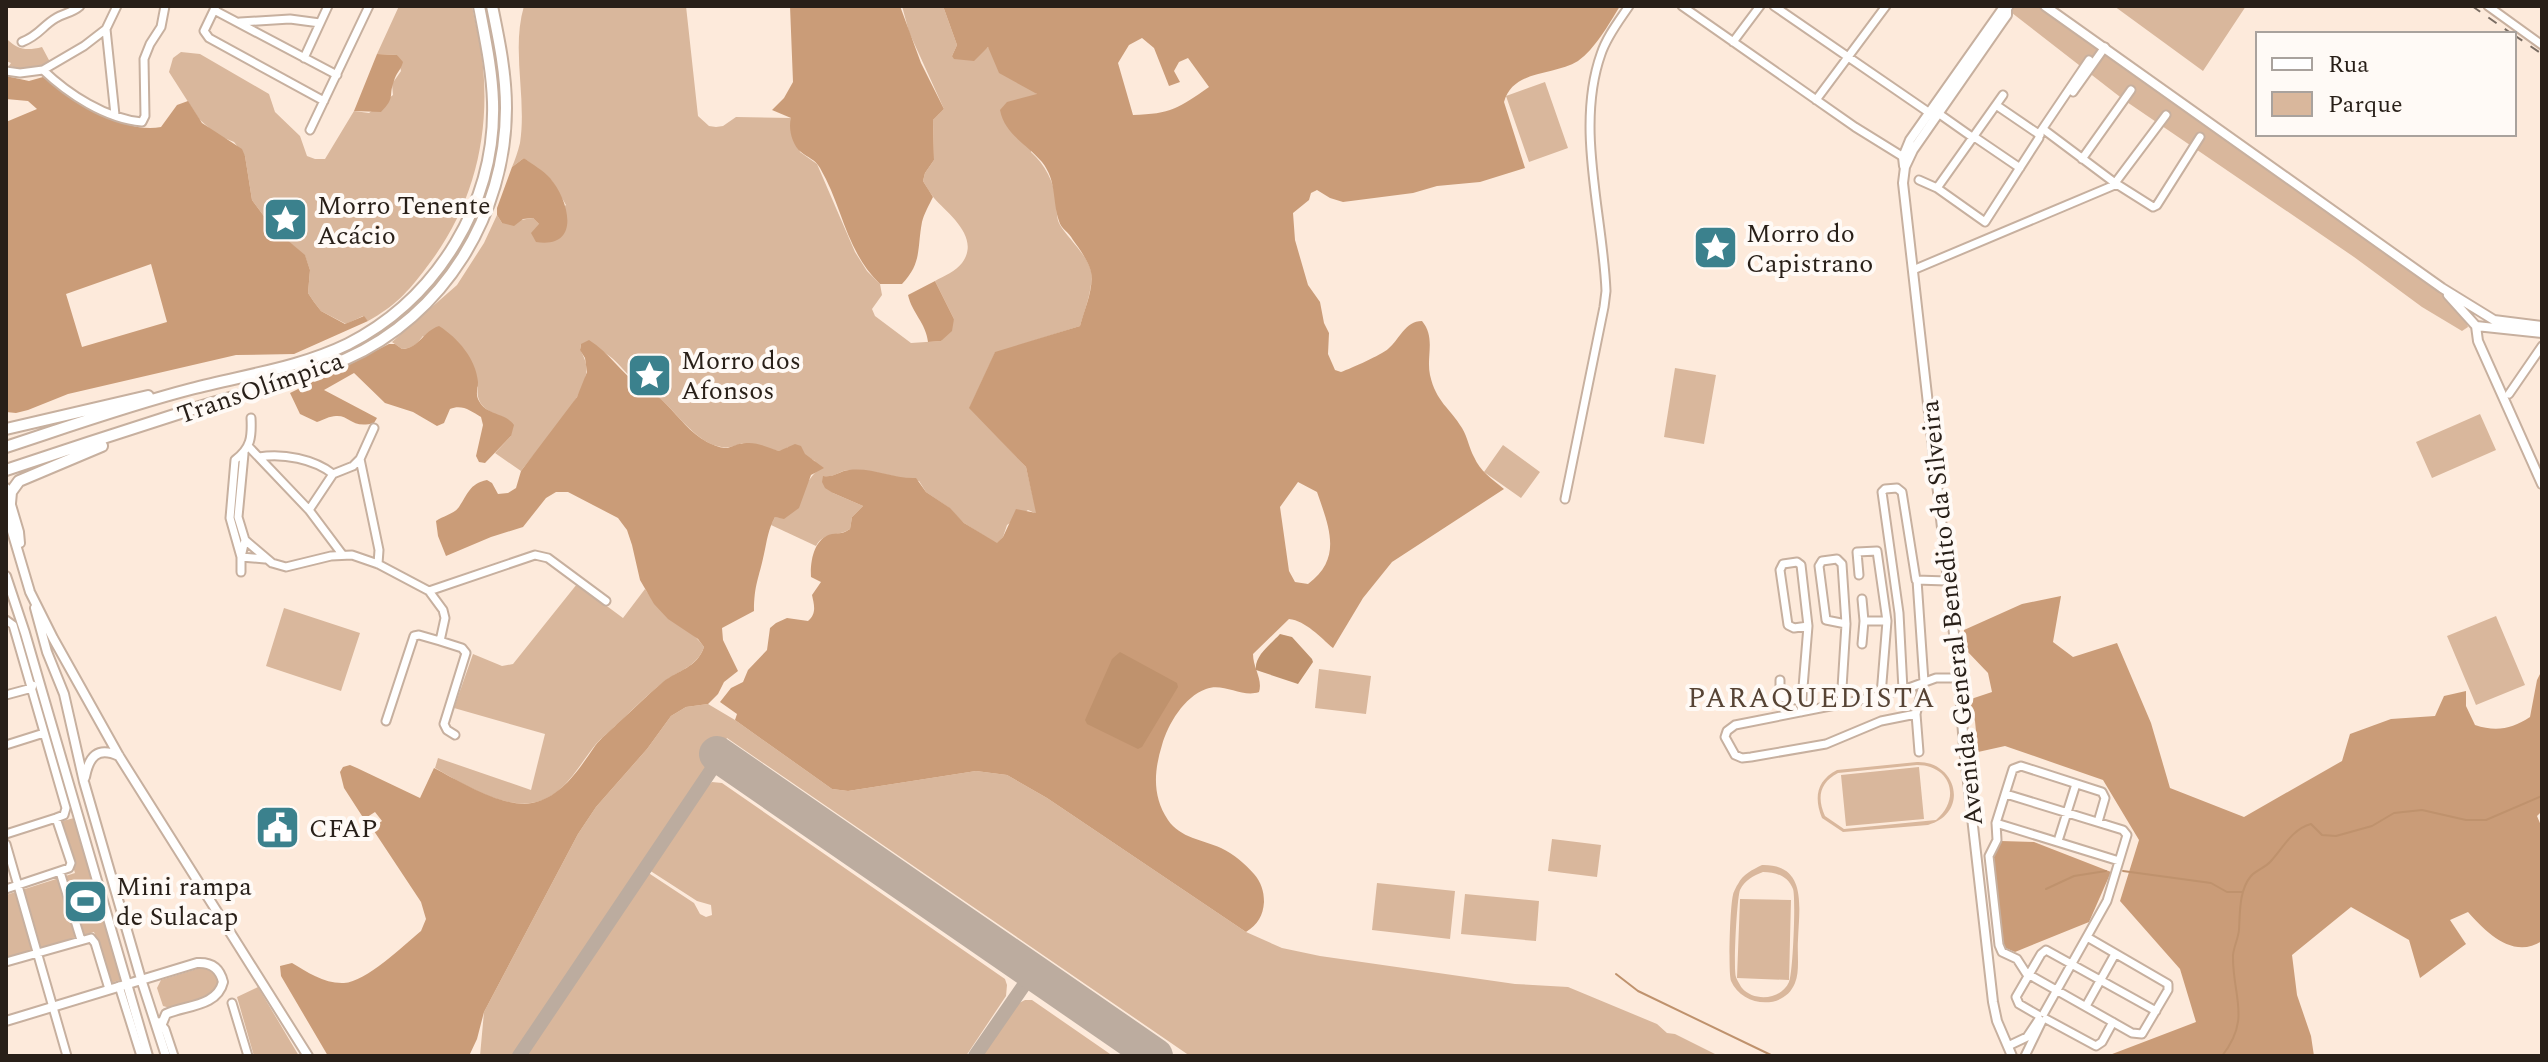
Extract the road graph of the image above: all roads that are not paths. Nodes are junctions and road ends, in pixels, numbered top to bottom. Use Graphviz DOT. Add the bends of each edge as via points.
graph roads {
  1 [pos="80,6"];
  2 [pos="117,6"];
  3 [pos="165,6"];
  4 [pos="328,6"];
  5 [pos="369,6"];
  6 [pos="479,6"];
  7 [pos="492,6"];
  8 [pos="1629,6"];
  9 [pos="1682,6"];
  10 [pos="1760,6"];
  11 [pos="1774,6"];
  12 [pos="1886,6"];
  13 [pos="2045,6"];
  14 [pos="2488,6"];
  15 [pos="2008,7"];
  16 [pos="215,8"];
  17 [pos="238,22"];
  18 [pos="320,23"];
  19 [pos="106,29"];
  20 [pos="22,42"];
  21 [pos="1733,42"];
  22 [pos="2542,45"];
  23 [pos="2105,47"];
  24 [pos="304,58"];
  25 [pos="1849,58"];
  26 [pos="43,70"];
  27 [pos="6,71"];
  28 [pos="337,75"];
  29 [pos="2131,90"];
  30 [pos="2003,95"];
  31 [pos="1816,100"];
  32 [pos="324,101"];
  33 [pos="1996,105"];
  34 [pos="1934,114"];
  35 [pos="115,115"];
  36 [pos="2166,115"];
  37 [pos="310,130"];
  38 [pos="2042,134"];
  39 [pos="1972,136"];
  40 [pos="2200,137"];
  41 [pos="2082,159"];
  42 [pos="1905,164"];
  43 [pos="2020,168"];
  44 [pos="1919,180"];
  45 [pos="2116,184"];
  46 [pos="1937,188"];
  47 [pos="1913,270"];
  48 [pos="2442,288"];
  49 [pos="2494,320"];
  50 [pos="2476,326"];
  51 [pos="2542,326"];
  52 [pos="2466,331"];
  53 [pos="2542,333"];
  54 [pos="2542,346"];
  55 [pos="174,394"];
  56 [pos="2509,394"];
  57 [pos="251,418"];
  58 [pos="143,427"];
  59 [pos="374,428"];
  60 [pos="6,429"];
  61 [pos="7,446"];
  62 [pos="247,450"];
  63 [pos="259,457"];
  64 [pos="360,459"];
  65 [pos="10,469"];
  66 [pos="333,474"];
  67 [pos="2542,484"];
  68 [pos="6,488"];
  69 [pos="1565,499"];
  70 [pos="8,507"];
  71 [pos="309,510"];
  72 [pos="245,540"];
  73 [pos="342,554"];
  74 [pos="241,557"];
  75 [pos="265,559"];
  76 [pos="378,564"];
  77 [pos="241,572"];
  78 [pos="1859,575"];
  79 [pos="6,576"];
  80 [pos="1917,580"];
  81 [pos="27,581"];
  82 [pos="1947,581"];
  83 [pos="429,591"];
  84 [pos="30,592"];
  85 [pos="12,594"];
  86 [pos="1862,599"];
  87 [pos="606,601"];
  88 [pos="6,603"];
  89 [pos="37,617"];
  90 [pos="6,620"];
  91 [pos="1864,621"];
  92 [pos="1887,621"];
  93 [pos="1846,624"];
  94 [pos="1808,626"];
  95 [pos="6,632"];
  96 [pos="19,637"];
  97 [pos="440,641"];
  98 [pos="1862,644"];
  99 [pos="6,646"];
  100 [pos="37,678"];
  101 [pos="1959,678"];
  102 [pos="1780,680"];
  103 [pos="1924,682"];
  104 [pos="32,688"];
  105 [pos="1903,690"];
  106 [pos="6,695"];
  107 [pos="1881,695"];
  108 [pos="1802,701"];
  109 [pos="1841,704"];
  110 [pos="1801,712"];
  111 [pos="1916,714"];
  112 [pos="386,721"];
  113 [pos="44,733"];
  114 [pos="455,735"];
  115 [pos="110,739"];
  116 [pos="6,745"];
  117 [pos="103,751"];
  118 [pos="1919,752"];
  119 [pos="119,756"];
  120 [pos="84,782"];
  121 [pos="2076,784"];
  122 [pos="2006,794"];
  123 [pos="2067,812"];
  124 [pos="60,816"];
  125 [pos="2098,822"];
  126 [pos="1996,823"];
  127 [pos="6,834"];
  128 [pos="2058,841"];
  129 [pos="6,844"];
  130 [pos="2119,861"];
  131 [pos="60,872"];
  132 [pos="19,885"];
  133 [pos="6,889"];
  134 [pos="2087,937"];
  135 [pos="81,940"];
  136 [pos="39,953"];
  137 [pos="2115,954"];
  138 [pos="6,962"];
  139 [pos="2072,964"];
  140 [pos="2029,975"];
  141 [pos="141,979"];
  142 [pos="2100,980"];
  143 [pos="123,985"];
  144 [pos="109,989"];
  145 [pos="2057,991"];
  146 [pos="232,1003"];
  147 [pos="54,1006"];
  148 [pos="2086,1006"];
  149 [pos="2156,1011"];
  150 [pos="2042,1018"];
  151 [pos="6,1021"];
  152 [pos="2113,1022"];
  153 [pos="159,1025"];
  154 [pos="2012,1052"];
  155 [pos="67,1056"];
  156 [pos="141,1056"];
  157 [pos="148,1056"];
  158 [pos="166,1056"];
  159 [pos="174,1056"];
  160 [pos="248,1056"];
  161 [pos="308,1056"];
  162 [pos="2025,1056"];
  1 -- 20 [label="street"];
  2 -- 19 [label="street"];
  3 -- 35 [label="street" via="161,27 144,59 143,121"];
  4 -- 18 [label="street"];
  5 -- 28 [label="street"];
  6 -- 55 [label="highway, TransOlímpica" via="491,76 489,153 466,226 433,276 395,314 348,344 293,364"];
  7 -- 58 [label="highway, TransOlímpica" via="505,83 505,139 486,211 461,262 426,303 353,355"];
  8 -- 69 [label="street" via="1602,51 1591,100 1606,291"];
  9 -- 21 [label="street"];
  10 -- 21 [label="street"];
  11 -- 25 [label="street"];
  12 -- 25 [label="street"];
  13 -- 23 [label="main road"];
  14 -- 22 [label="street"];
  15 -- 34 [label="main road"];
  16 -- 17 [label="street"];
  16 -- 32 [label="street" via="204,26 212,40"];
  17 -- 18 [label="street"];
  17 -- 24 [label="street"];
  18 -- 24 [label="street"];
  19 -- 26 [label="street"];
  19 -- 35 [label="street"];
  21 -- 31 [label="street"];
  23 -- 38 [label="street"];
  23 -- 48 [label="main road"];
  24 -- 28 [label="street"];
  25 -- 31 [label="street"];
  25 -- 34 [label="street"];
  26 -- 27 [label="street"];
  26 -- 35 [label="street" via="79,98"];
  28 -- 32 [label="street"];
  29 -- 41 [label="street"];
  30 -- 33 [label="street"];
  31 -- 42 [label="street"];
  32 -- 37 [label="street"];
  33 -- 38 [label="street"];
  33 -- 39 [label="street"];
  34 -- 39 [label="street"];
  34 -- 42 [label="main road"];
  36 -- 45 [label="street"];
  38 -- 41 [label="street"];
  38 -- 43 [label="street"];
  39 -- 43 [label="street"];
  39 -- 46 [label="street"];
  40 -- 45 [label="street" via="2157,205 2149,206"];
  41 -- 45 [label="street"];
  42 -- 47 [label="main road, Avenida General Benedito da Silveira"];
  43 -- 46 [label="street" via="1985,222"];
  44 -- 46 [label="street"];
  45 -- 47 [label="street"];
  47 -- 82 [label="main road, Avenida General Benedito da Silveira"];
  48 -- 49 [label="main road"];
  48 -- 50 [label="main road"];
  49 -- 50 [label="main road"];
  49 -- 51 [label="main road"];
  50 -- 52 [label="main road"];
  50 -- 53 [label="main road"];
  50 -- 67 [label="main road"];
  54 -- 56 [label="street"];
  55 -- 60 [label="highway"];
  55 -- 61 [label="highway, TransOlímpica"];
  57 -- 62 [label="street"];
  58 -- 65 [label="highway, TransOlímpica"];
  58 -- 70 [label="highway" via="19,481"];
  59 -- 64 [label="street"];
  62 -- 63 [label="street"];
  62 -- 72 [label="street" via="238,517"];
  62 -- 74 [label="street" via="235,460 230,518"];
  63 -- 66 [label="street" via="279,455"];
  63 -- 71 [label="street"];
  64 -- 66 [label="street"];
  64 -- 76 [label="street"];
  66 -- 71 [label="street"];
  68 -- 70 [label="main road"];
  70 -- 81 [label="main road" via="20,537"];
  71 -- 73 [label="street"];
  72 -- 74 [label="street"];
  72 -- 75 [label="street"];
  73 -- 75 [label="street" via="286,567"];
  73 -- 76 [label="street"];
  74 -- 75 [label="street"];
  74 -- 77 [label="street"];
  76 -- 83 [label="street"];
  78 -- 92 [label="street" via="1857,552 1877,551"];
  79 -- 81 [label="main road"];
  79 -- 85 [label="main road"];
  80 -- 82 [label="street"];
  80 -- 103 [label="street"];
  80 -- 105 [label="street" via="1902,492 1885,489"];
  81 -- 84 [label="main road"];
  82 -- 101 [label="main road, Avenida General Benedito da Silveira"];
  83 -- 87 [label="street" via="540,555"];
  83 -- 97 [label="street" via="445,618"];
  84 -- 89 [label="main road"];
  84 -- 115 [label="main road"];
  85 -- 88 [label="street"];
  85 -- 96 [label="main road"];
  86 -- 91 [label="street"];
  89 -- 96 [label="main road"];
  89 -- 120 [label="main road" via="69,712"];
  90 -- 96 [label="street"];
  91 -- 92 [label="street"];
  91 -- 98 [label="street"];
  92 -- 107 [label="street"];
  93 -- 93 [label="street" via="1842,564 1837,559 1822,561 1826,620"];
  93 -- 109 [label="street"];
  94 -- 94 [label="street" via="1801,565 1783,564 1788,625"];
  94 -- 108 [label="street"];
  95 -- 96 [label="street"];
  96 -- 99 [label="street"];
  96 -- 100 [label="main road"];
  96 -- 104 [label="street"];
  97 -- 112 [label="street" via="414,636"];
  97 -- 114 [label="street" via="466,653 444,724"];
  100 -- 104 [label="street"];
  100 -- 143 [label="main road"];
  101 -- 103 [label="street"];
  101 -- 154 [label="main road, Avenida General Benedito da Silveira" via="1992,993 1997,1021"];
  102 -- 108 [label="street" via="1780,697"];
  103 -- 105 [label="street"];
  103 -- 111 [label="street"];
  104 -- 106 [label="street"];
  104 -- 113 [label="street"];
  105 -- 107 [label="street"];
  107 -- 109 [label="street"];
  108 -- 110 [label="street"];
  109 -- 110 [label="street"];
  110 -- 111 [label="street" via="1735,725 1727,731 1727,743 1735,755 1751,757 1826,744 1881,721"];
  111 -- 118 [label="street"];
  113 -- 116 [label="street"];
  113 -- 124 [label="street" via="66,808"];
  115 -- 117 [label="main road"];
  115 -- 119 [label="main road"];
  117 -- 119 [label="main road"];
  117 -- 120 [label="main road" via="89,762"];
  119 -- 161 [label="main road"];
  120 -- 141 [label="main road"];
  121 -- 122 [label="street" via="2019,766"];
  121 -- 123 [label="street"];
  121 -- 125 [label="street" via="2104,795"];
  122 -- 123 [label="street"];
  122 -- 126 [label="street"];
  123 -- 125 [label="street"];
  123 -- 128 [label="street"];
  124 -- 127 [label="street"];
  124 -- 131 [label="street" via="71,863"];
  125 -- 130 [label="street" via="2126,833"];
  126 -- 128 [label="street"];
  126 -- 140 [label="street" via="1989,862 1999,945"];
  128 -- 130 [label="street"];
  129 -- 132 [label="street"];
  130 -- 134 [label="street" via="2107,901"];
  131 -- 132 [label="street"];
  131 -- 135 [label="street"];
  132 -- 133 [label="street"];
  132 -- 136 [label="street"];
  134 -- 137 [label="street"];
  134 -- 139 [label="street"];
  135 -- 136 [label="street"];
  135 -- 144 [label="street" via="91,938 95,943"];
  136 -- 138 [label="street"];
  136 -- 147 [label="street"];
  137 -- 142 [label="street"];
  137 -- 149 [label="street" via="2168,984"];
  139 -- 140 [label="street" via="2046,950"];
  139 -- 142 [label="street"];
  139 -- 145 [label="street"];
  140 -- 145 [label="street"];
  140 -- 150 [label="street" via="2016,1000"];
  141 -- 143 [label="main road"];
  141 -- 153 [label="main road"];
  141 -- 153 [label="main road" via="197,963 211,964 221,975 218,995 169,1012"];
  142 -- 148 [label="street"];
  142 -- 149 [label="street"];
  143 -- 144 [label="main road"];
  143 -- 156 [label="street"];
  143 -- 157 [label="main road"];
  144 -- 147 [label="main road"];
  145 -- 148 [label="street"];
  145 -- 150 [label="street"];
  146 -- 160 [label="street"];
  147 -- 151 [label="main road"];
  147 -- 155 [label="street"];
  148 -- 152 [label="street"];
  149 -- 152 [label="street" via="2141,1035"];
  150 -- 152 [label="street" via="2096,1046"];
  150 -- 154 [label="street"];
  150 -- 162 [label="street"];
  153 -- 158 [label="main road"];
  153 -- 159 [label="street"];
}
